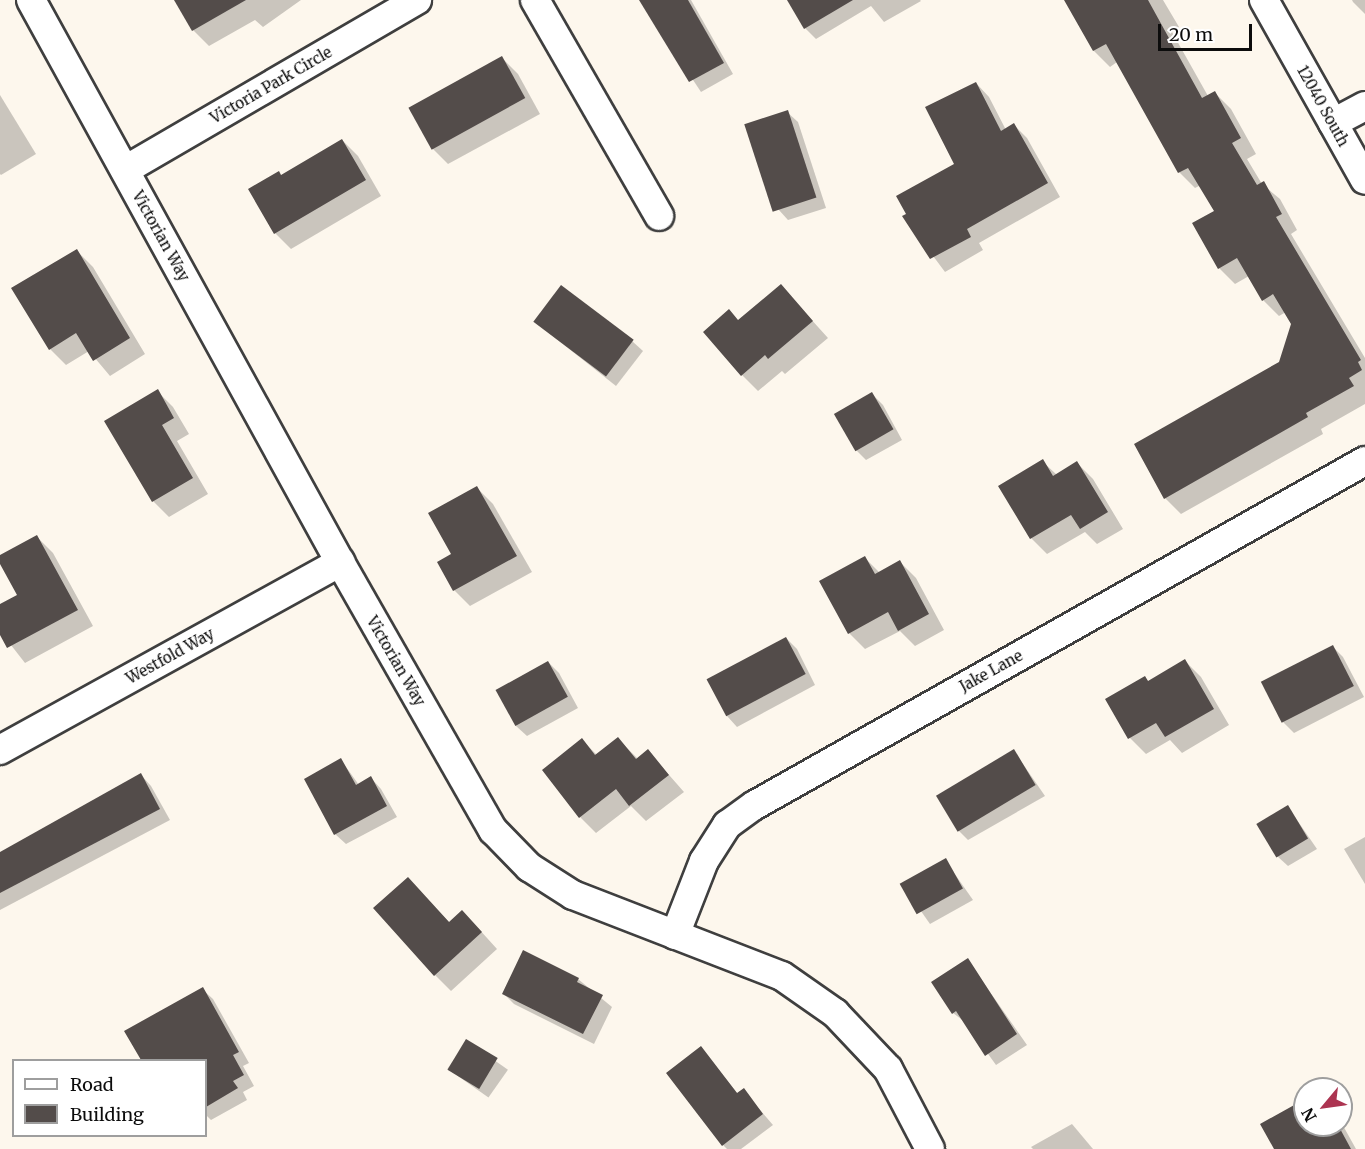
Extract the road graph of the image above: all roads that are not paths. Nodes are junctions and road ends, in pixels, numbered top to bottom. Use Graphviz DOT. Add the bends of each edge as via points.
graph roads {
  1 [pos="31,0"];
  2 [pos="417,0"];
  3 [pos="536,0"];
  4 [pos="1264,0"];
  5 [pos="1365,106"];
  6 [pos="1333,123"];
  7 [pos="125,171"];
  8 [pos="1365,180"];
  9 [pos="659,216"];
  10 [pos="1365,461"];
  11 [pos="340,562"];
  12 [pos="0,750"];
  13 [pos="675,935"];
  14 [pos="930,1149"];
  1 -- 7 [label="street, Victorian Way"];
  2 -- 7 [label="street, Victoria Park Circle"];
  3 -- 9 [label="street"];
  4 -- 6 [label="street, 12040 South"];
  5 -- 6 [label="street"];
  6 -- 8 [label="street, 12040 South"];
  7 -- 11 [label="street, Victorian Way"];
  10 -- 13 [label="street, Jake Lane" via="755,805 727,825 704,861"];
  11 -- 12 [label="street, Westfold Way"];
  11 -- 13 [label="street, Victorian Way" via="493,830 529,867 573,895"];
  13 -- 14 [label="street, Victorian Way" via="782,976 835,1013 888,1069"];
}
